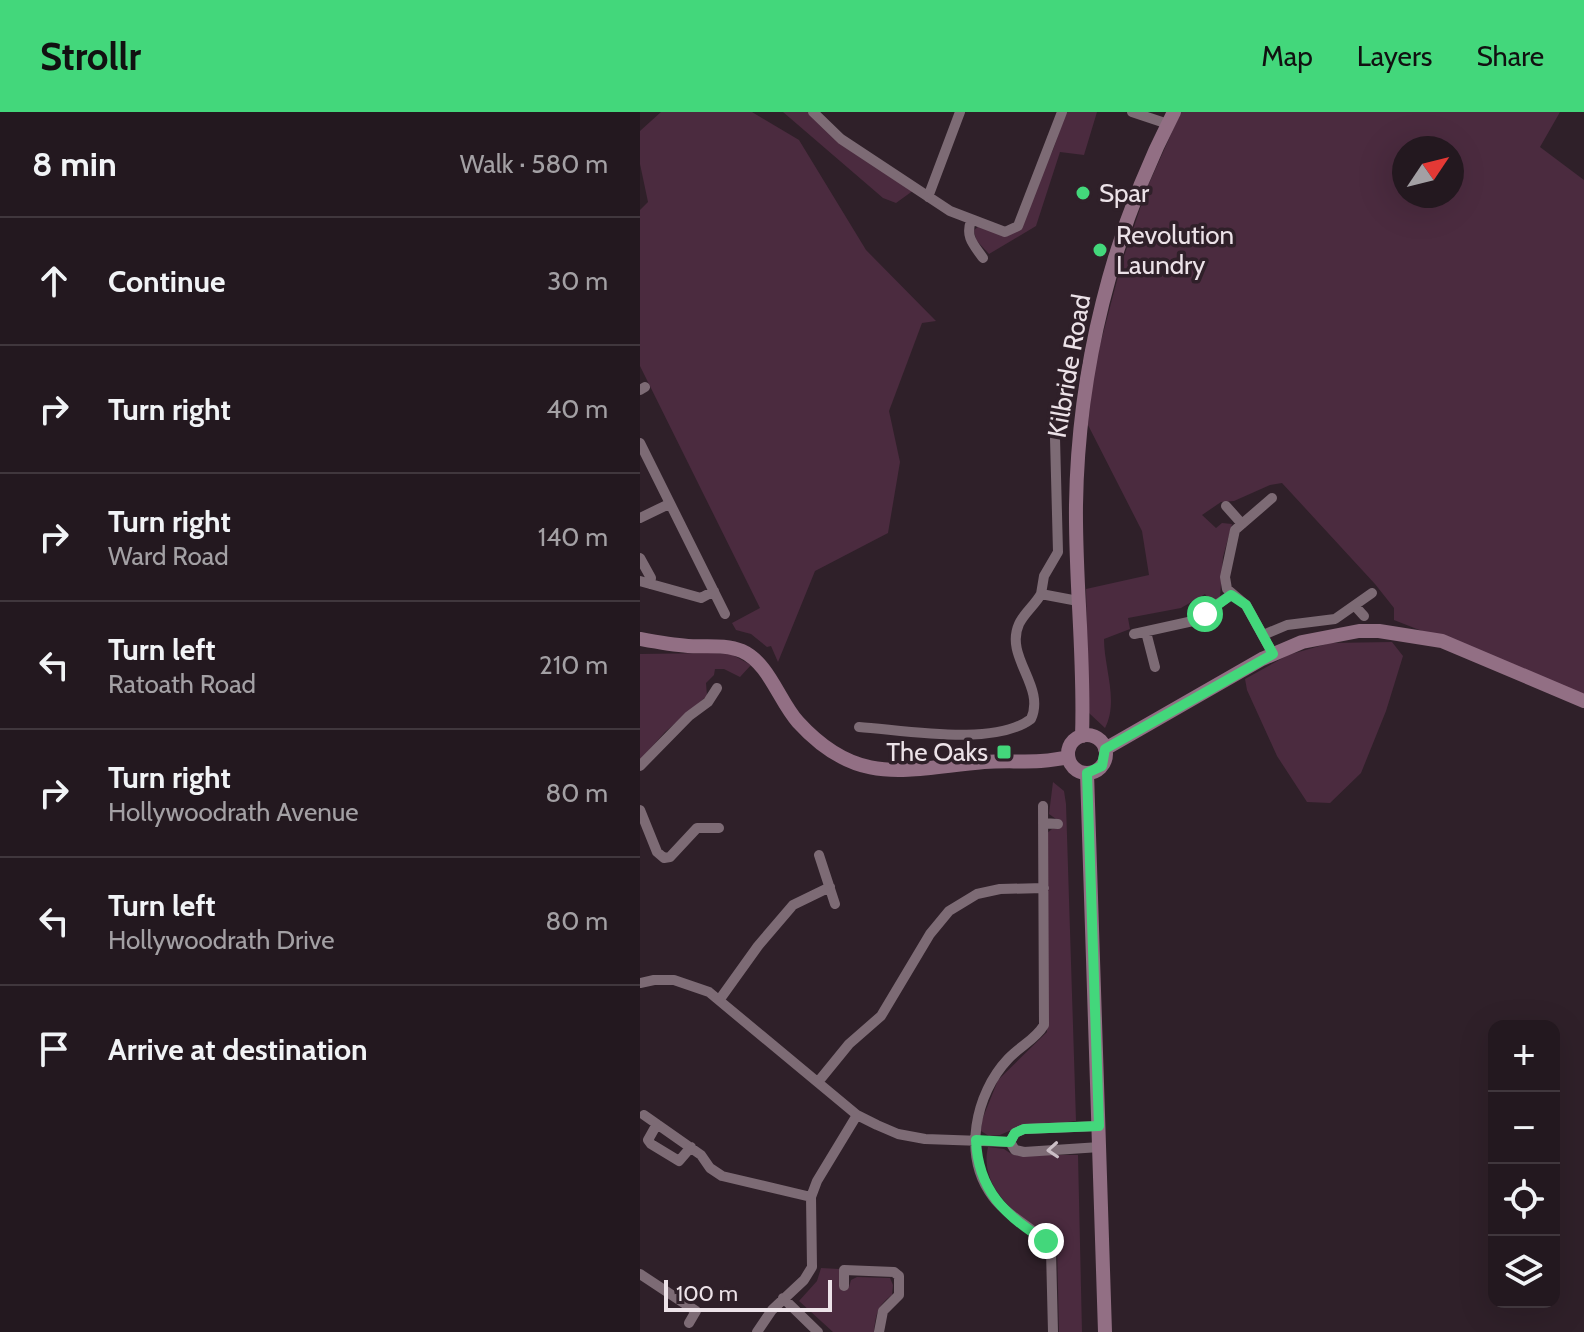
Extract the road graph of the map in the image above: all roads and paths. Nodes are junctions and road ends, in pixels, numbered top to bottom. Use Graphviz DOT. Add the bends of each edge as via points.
graph roads {
  1 [pos="813,112"];
  2 [pos="960,112"];
  3 [pos="1062,112"];
  4 [pos="1132,112"];
  5 [pos="1171,118"];
  6 [pos="928,197"];
  7 [pos="971,221"];
  8 [pos="983,258"];
  9 [pos="1055,438"];
  10 [pos="640,443"];
  11 [pos="1272,498"];
  12 [pos="669,504"];
  13 [pos="1226,506"];
  14 [pos="640,518"];
  15 [pos="1242,524"];
  16 [pos="640,558"];
  17 [pos="645,582"];
  18 [pos="714,591"];
  19 [pos="1372,593"];
  20 [pos="1041,594"];
  21 [pos="1231,595"];
  22 [pos="1078,601"];
  23 [pos="1355,606"];
  24 [pos="725,614"];
  25 [pos="1364,616"];
  26 [pos="1263,635"];
  27 [pos="640,639"];
  28 [pos="1273,654"];
  29 [pos="1155,667"];
  30 [pos="717,688"];
  31 [pos="1584,701"];
  32 [pos="879,715"];
  33 [pos="859,727"];
  34 [pos="879,729"];
  35 [pos="1082,736"];
  36 [pos="1105,749"];
  37 [pos="1068,757"];
  38 [pos="640,766"];
  39 [pos="1087,773"];
  40 [pos="1043,806"];
  41 [pos="640,810"];
  42 [pos="1043,823"];
  43 [pos="1058,824"];
  44 [pos="719,828"];
  45 [pos="819,855"];
  46 [pos="830,887"];
  47 [pos="1044,888"];
  48 [pos="835,904"];
  49 [pos="640,983"];
  50 [pos="720,999"];
  51 [pos="818,1082"];
  52 [pos="644,1115"];
  53 [pos="857,1115"];
  54 [pos="657,1124"];
  55 [pos="1099,1126"];
  56 [pos="976,1140"];
  57 [pos="1010,1142"];
  58 [pos="691,1147"];
  59 [pos="1100,1147"];
  60 [pos="811,1197"];
  61 [pos="640,1274"];
  62 [pos="844,1286"];
  63 [pos="783,1298"];
  64 [pos="689,1323"];
  65 [pos="757,1332"];
  66 [pos="818,1332"];
  67 [pos="879,1332"];
  68 [pos="1053,1332"];
  69 [pos="1105,1332"];
  1 -- 6 [label="street" via="841,139"];
  2 -- 6 [label="street"];
  3 -- 7 [label="street" via="1018,226 1005,232"];
  4 -- 5 [label="street"];
  5 -- 22 [label="street, Kilbride Road" via="1109,278 1082,404"];
  6 -- 7 [label="street"];
  7 -- 8 [label="street" via="969,239"];
  9 -- 20 [label="street" via="1060,450 1058,552"];
  10 -- 12 [label="street"];
  11 -- 15 [label="street"];
  12 -- 14 [label="street"];
  12 -- 18 [label="street"];
  13 -- 15 [label="street"];
  15 -- 21 [label="street" via="1235,530 1225,577"];
  16 -- 17 [label="street" via="651,578"];
  17 -- 18 [label="street" via="701,598"];
  18 -- 24 [label="street"];
  19 -- 23 [label="street"];
  20 -- 22 [label="street"];
  20 -- 34 [label="street" via="1018,625 1016,639 1036,699 1031,719 1009,730 946,735"];
  21 -- 26 [label="street" via="1246,605"];
  21 -- 29 [label="street" via="1193,621 1140,633"];
  22 -- 35 [label="street, Kilbride Road"];
  23 -- 25 [label="street"];
  23 -- 26 [label="street" via="1335,619 1287,625"];
  26 -- 28 [label="street"];
  27 -- 37 [label="street" via="735,648 750,655 813,739 858,765 898,771"];
  28 -- 31 [label="street" via="1321,638 1379,631 1442,641"];
  28 -- 36 [label="street"];
  30 -- 38 [label="street"];
  32 -- 34 [label="street"];
  33 -- 34 [label="street"];
  35 -- 36 [label="street" via="1094,737"];
  35 -- 37 [label="street"];
  36 -- 39 [label="street" via="1102,766"];
  37 -- 39 [label="street" via="1077,770"];
  39 -- 55 [label="street"];
  40 -- 42 [label="street"];
  41 -- 44 [label="street" via="664,858 697,828"];
  42 -- 43 [label="street"];
  42 -- 47 [label="street"];
  45 -- 46 [label="street"];
  46 -- 48 [label="street"];
  46 -- 50 [label="street" via="793,905"];
  47 -- 51 [label="street" via="977,894 949,911 881,1016"];
  47 -- 56 [label="street" via="1044,1025 990,1082"];
  49 -- 50 [label="street" via="674,980"];
  50 -- 51 [label="street"];
  51 -- 53 [label="street"];
  52 -- 54 [label="street"];
  53 -- 56 [label="street" via="912,1137"];
  53 -- 60 [label="street"];
  54 -- 58 [label="street"];
  54 -- 58 [label="street" via="648,1140 675,1160"];
  55 -- 57 [label="street" via="1024,1129"];
  55 -- 59 [label="street"];
  56 -- 57 [label="street"];
  56 -- 68 [label="street" via="993,1197 1051,1251"];
  59 -- 57 [label="street, one-way" via="1024,1152"];
  58 -- 60 [label="street" via="722,1176"];
  59 -- 69 [label="street"];
  60 -- 63 [label="street" via="812,1267"];
  61 -- 64 [label="street" via="696,1311"];
  62 -- 67 [label="street" via="844,1270 899,1276 899,1295 883,1311"];
  63 -- 65 [label="street"];
  63 -- 66 [label="street"];
}
